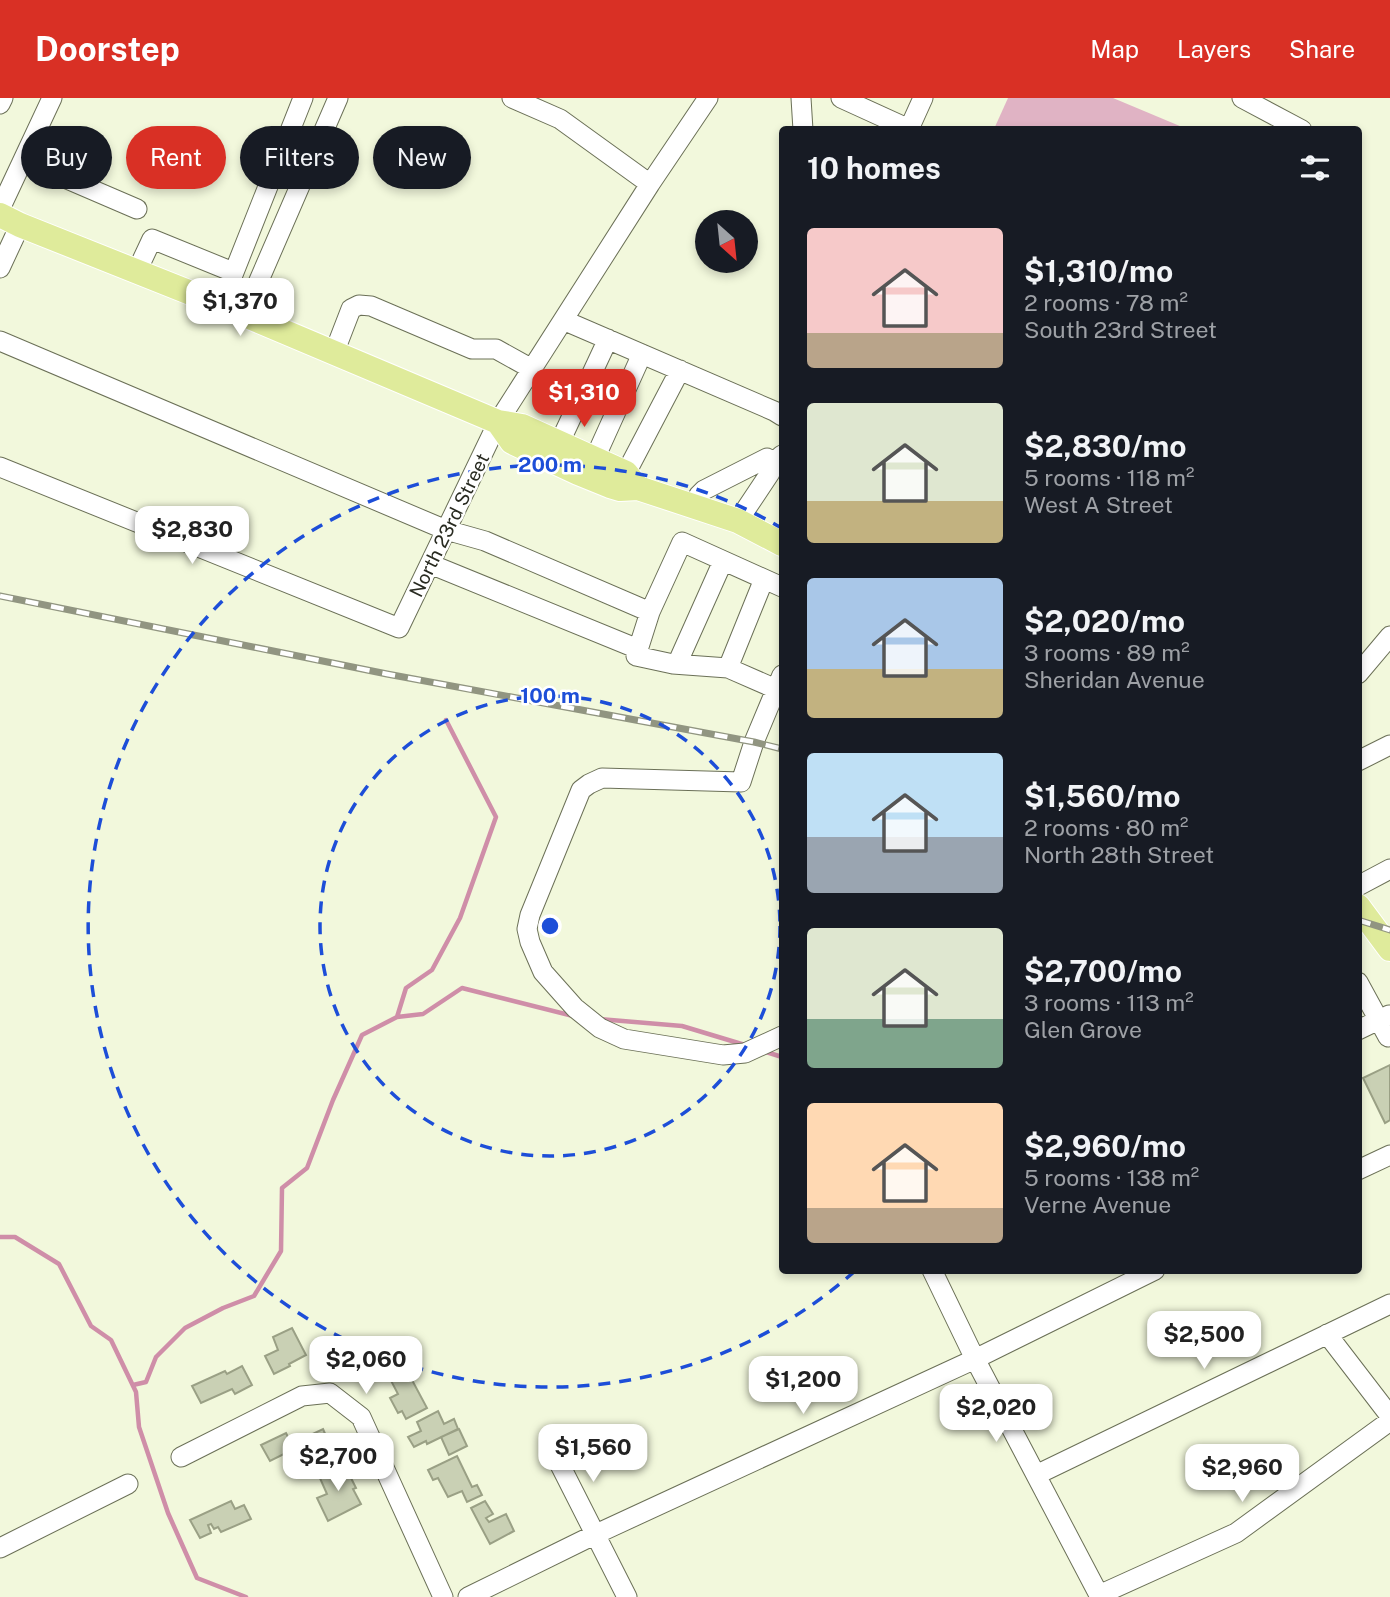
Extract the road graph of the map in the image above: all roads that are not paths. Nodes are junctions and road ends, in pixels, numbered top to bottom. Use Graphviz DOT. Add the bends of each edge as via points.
graph roads {
  1 [pos="52,98"];
  2 [pos="303,98"];
  3 [pos="338,98"];
  4 [pos="513,98"];
  5 [pos="708,98"];
  6 [pos="801,98"];
  7 [pos="841,98"];
  8 [pos="923,98"];
  9 [pos="1242,98"];
  10 [pos="39,126"];
  11 [pos="807,126"];
  12 [pos="902,126"];
  13 [pos="910,126"];
  14 [pos="1294,126"];
  15 [pos="21,164"];
  16 [pos="650,184"];
  17 [pos="90,189"];
  18 [pos="0,209"];
  19 [pos="137,209"];
  20 [pos="10,220"];
  21 [pos="0,268"];
  22 [pos="137,271"];
  23 [pos="233,272"];
  24 [pos="220,305"];
  25 [pos="244,315"];
  26 [pos="563,320"];
  27 [pos="608,339"];
  28 [pos="0,341"];
  29 [pos="334,353"];
  30 [pos="642,354"];
  31 [pos="532,369"];
  32 [pos="680,370"];
  33 [pos="779,414"];
  34 [pos="498,422"];
  35 [pos="559,443"];
  36 [pos="595,458"];
  37 [pos="778,459"];
  38 [pos="0,467"];
  39 [pos="632,481"];
  40 [pos="692,506"];
  41 [pos="738,521"];
  42 [pos="446,530"];
  43 [pos="779,542"];
  44 [pos="723,561"];
  45 [pos="430,564"];
  46 [pos="773,583"];
  47 [pos="650,612"];
  48 [pos="1390,636"];
  49 [pos="638,649"];
  50 [pos="677,664"];
  51 [pos="728,668"];
  52 [pos="1362,668"];
  53 [pos="779,682"];
  54 [pos="1390,745"];
  55 [pos="1362,759"];
  56 [pos="1388,871"];
  57 [pos="1362,884"];
  58 [pos="1362,911"];
  59 [pos="1390,949"];
  60 [pos="1362,989"];
  61 [pos="1362,1031"];
  62 [pos="1388,1032"];
  63 [pos="779,1037"];
  64 [pos="1390,1155"];
  65 [pos="1362,1168"];
  66 [pos="934,1274"];
  67 [pos="1147,1274"];
  68 [pos="1390,1304"];
  69 [pos="1327,1334"];
  70 [pos="975,1359"];
  71 [pos="1390,1418"];
  72 [pos="554,1453"];
  73 [pos="181,1457"];
  74 [pos="1035,1475"];
  75 [pos="128,1484"];
  76 [pos="596,1534"];
  77 [pos="0,1548"];
  78 [pos="1099,1596"];
  79 [pos="443,1597"];
  80 [pos="468,1597"];
  81 [pos="626,1597"];
  1 -- 10 [label="street"];
  2 -- 23 [label="street"];
  3 -- 25 [label="street"];
  4 -- 16 [label="street" via="560,119"];
  5 -- 16 [label="street, North 23rd Street"];
  6 -- 11 [label="street"];
  7 -- 12 [label="street"];
  8 -- 13 [label="street"];
  9 -- 14 [label="street"];
  15 -- 18 [label="street"];
  16 -- 26 [label="street, North 23rd Street"];
  17 -- 19 [label="street"];
  20 -- 21 [label="street"];
  20 -- 22 [label="main road"];
  22 -- 23 [label="street" via="152,239"];
  22 -- 24 [label="main road"];
  23 -- 24 [label="street"];
  24 -- 25 [label="main road"];
  25 -- 29 [label="main road"];
  26 -- 27 [label="street"];
  26 -- 31 [label="street, North 23rd Street"];
  27 -- 30 [label="street"];
  27 -- 35 [label="street"];
  28 -- 42 [label="street"];
  29 -- 31 [label="street" via="351,309 359,305 472,349 496,349"];
  29 -- 34 [label="main road"];
  30 -- 32 [label="street"];
  30 -- 36 [label="street"];
  31 -- 34 [label="street, North 23rd Street"];
  32 -- 33 [label="street"];
  32 -- 39 [label="street"];
  34 -- 35 [label="main road" via="522,426"];
  34 -- 39 [label="main road" via="512,442 544,458 620,489"];
  34 -- 42 [label="street, North 23rd Street"];
  35 -- 36 [label="main road"];
  36 -- 39 [label="main road"];
  37 -- 40 [label="street" via="767,458 704,490"];
  37 -- 41 [label="street"];
  38 -- 45 [label="street, North 23rd Street" via="399,628"];
  39 -- 40 [label="main road"];
  40 -- 41 [label="main road"];
  41 -- 43 [label="main road"];
  42 -- 45 [label="street, North 23rd Street"];
  42 -- 47 [label="street" via="485,541"];
  44 -- 46 [label="street"];
  44 -- 47 [label="street" via="682,542"];
  44 -- 50 [label="street"];
  45 -- 49 [label="street"];
  46 -- 51 [label="street"];
  47 -- 49 [label="street"];
  48 -- 52 [label="street"];
  49 -- 50 [label="street" via="636,656"];
  50 -- 51 [label="street"];
  51 -- 53 [label="street"];
  53 -- 63 [label="street" via="741,782 602,778 581,790 527,929 543,972 575,1008 600,1028 624,1039 723,1055 745,1053"];
  54 -- 55 [label="street"];
  56 -- 57 [label="street"];
  58 -- 59 [label="main road"];
  60 -- 62 [label="street"];
  61 -- 62 [label="street"];
  64 -- 65 [label="street"];
  66 -- 70 [label="street"];
  67 -- 70 [label="street"];
  68 -- 69 [label="street"];
  69 -- 71 [label="street"];
  69 -- 74 [label="street"];
  70 -- 74 [label="street"];
  70 -- 76 [label="street"];
  71 -- 78 [label="street" via="1236,1533"];
  72 -- 76 [label="street"];
  73 -- 79 [label="street" via="302,1396 330,1393 361,1417"];
  74 -- 78 [label="street"];
  75 -- 77 [label="street"];
  76 -- 80 [label="street"];
  76 -- 81 [label="street"];
}
